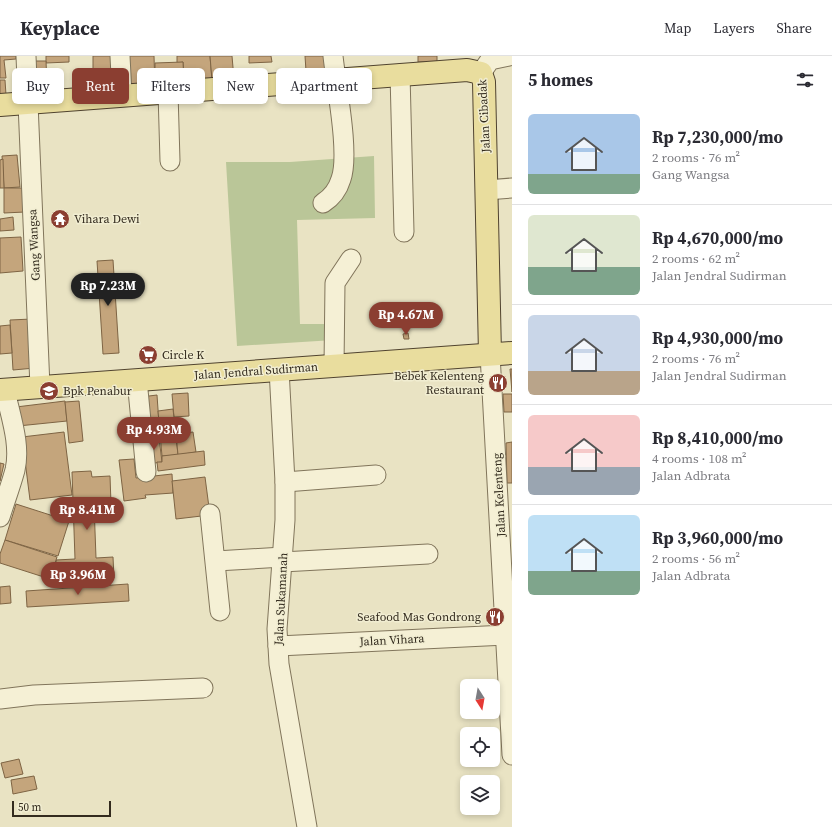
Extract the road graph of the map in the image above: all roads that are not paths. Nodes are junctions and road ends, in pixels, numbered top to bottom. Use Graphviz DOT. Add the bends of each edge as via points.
graph roads {
  1 [pos="26,56"];
  2 [pos="120,56"];
  3 [pos="332,56"];
  4 [pos="510,56"];
  5 [pos="27,68"];
  6 [pos="121,68"];
  7 [pos="334,68"];
  8 [pos="481,73"];
  9 [pos="400,74"];
  10 [pos="372,76"];
  11 [pos="276,84"];
  12 [pos="205,89"];
  13 [pos="14,104"];
  14 [pos="28,104"];
  15 [pos="168,104"];
  16 [pos="338,104"];
  17 [pos="0,105"];
  18 [pos="170,161"];
  19 [pos="512,188"];
  20 [pos="486,190"];
  21 [pos="323,204"];
  22 [pos="404,232"];
  23 [pos="351,259"];
  24 [pos="512,353"];
  25 [pos="490,354"];
  26 [pos="334,366"];
  27 [pos="279,369"];
  28 [pos="137,380"];
  29 [pos="40,387"];
  30 [pos="3,390"];
  31 [pos="146,472"];
  32 [pos="376,475"];
  33 [pos="285,482"];
  34 [pos="506,499"];
  35 [pos="210,514"];
  36 [pos="0,517"];
  37 [pos="506,532"];
  38 [pos="428,554"];
  39 [pos="282,560"];
  40 [pos="216,561"];
  41 [pos="220,611"];
  42 [pos="278,646"];
  43 [pos="509,647"];
  44 [pos="202,688"];
  45 [pos="0,698"];
  46 [pos="512,755"];
  47 [pos="308,827"];
  1 -- 5 [label="street, Gang Wangsa"];
  2 -- 6 [label="street"];
  3 -- 7 [label="street"];
  4 -- 8 [label="street" via="490,60"];
  8 -- 9 [label="main road, Jalan Cibadak" via="467,70"];
  8 -- 20 [label="main road, Jalan Cibadak" via="484,82"];
  9 -- 10 [label="main road, Jalan Cibadak"];
  9 -- 22 [label="street"];
  11 -- 12 [label="main road, Jalan Cibadak"];
  13 -- 17 [label="main road, Jalan Cibadak"];
  14 -- 29 [label="street, Gang Wangsa"];
  15 -- 18 [label="street"];
  16 -- 21 [label="street" via="344,160 342,179"];
  19 -- 20 [label="street"];
  20 -- 25 [label="main road, Jalan Cibadak"];
  23 -- 26 [label="street" via="336,283"];
  24 -- 25 [label="main road, Jalan Jendral Sudirman"];
  25 -- 26 [label="main road, Jalan Jendral Sudirman"];
  25 -- 34 [label="street, Jalan Kelenteng"];
  26 -- 27 [label="main road, Jalan Jendral Sudirman"];
  27 -- 28 [label="main road, Jalan Jendral Sudirman"];
  27 -- 33 [label="street, Jalan Sukamanah"];
  28 -- 29 [label="main road, Jalan Jendral Sudirman"];
  28 -- 31 [label="street"];
  29 -- 30 [label="main road, Jalan Jendral Sudirman"];
  30 -- 36 [label="street" via="16,441 16,457 15,469"];
  32 -- 33 [label="street"];
  33 -- 39 [label="street, Jalan Sukamanah"];
  34 -- 37 [label="street, Jalan Kelenteng"];
  35 -- 40 [label="street"];
  37 -- 43 [label="street, Jalan Kelenteng"];
  38 -- 39 [label="street"];
  39 -- 40 [label="street"];
  39 -- 42 [label="street, Jalan Sukamanah"];
  40 -- 41 [label="street"];
  42 -- 43 [label="street, Jalan Vihara"];
  42 -- 47 [label="street, Jalan Sukamanah" via="289,732"];
  43 -- 46 [label="street, Jalan Kelenteng"];
  44 -- 45 [label="street"];
}
